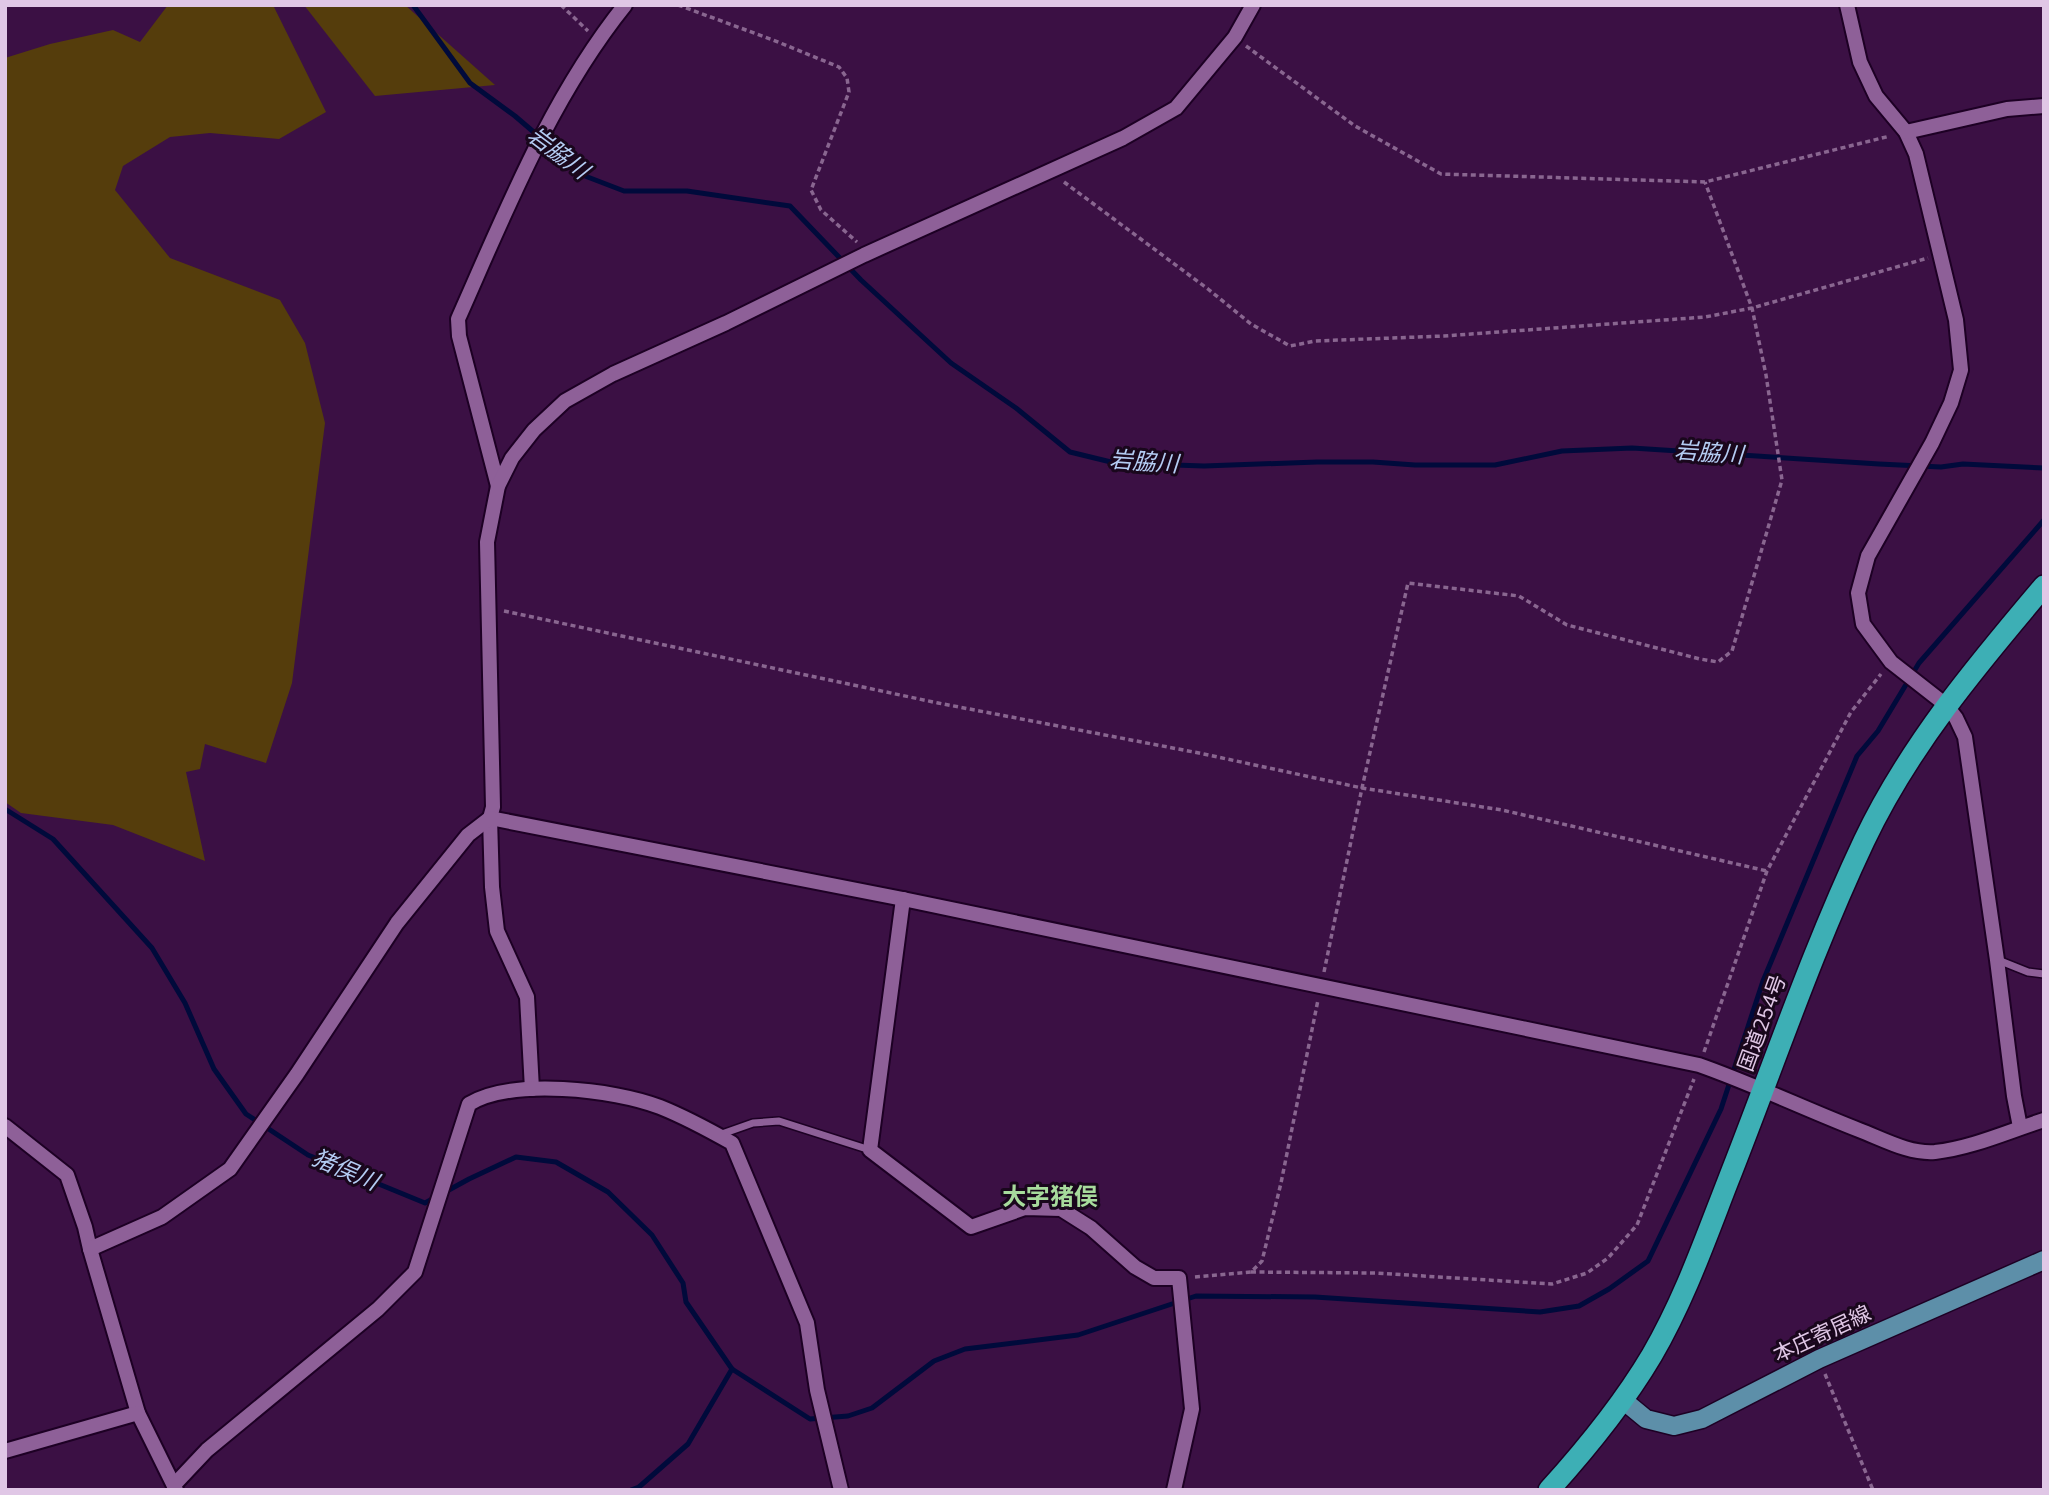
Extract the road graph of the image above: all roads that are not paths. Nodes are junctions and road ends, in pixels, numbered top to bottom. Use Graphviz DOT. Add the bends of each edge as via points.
graph roads {
  1 [pos="625,5"];
  2 [pos="1253,5"];
  3 [pos="1847,5"];
  4 [pos="2044,106"];
  5 [pos="1906,132"];
  6 [pos="498,486"];
  7 [pos="2044,586"];
  8 [pos="1946,705"];
  9 [pos="490,818"];
  10 [pos="903,899"];
  11 [pos="1997,960"];
  12 [pos="2044,974"];
  13 [pos="532,1088"];
  14 [pos="1763,1091"];
  15 [pos="2044,1120"];
  16 [pos="5,1126"];
  17 [pos="2020,1127"];
  18 [pos="718,1135"];
  19 [pos="870,1150"];
  20 [pos="90,1249"];
  21 [pos="2044,1260"];
  22 [pos="1623,1400"];
  23 [pos="138,1413"];
  24 [pos="5,1451"];
  25 [pos="175,1487"];
  26 [pos="841,1490"];
  27 [pos="1174,1490"];
  28 [pos="1549,1490"];
  1 -- 6 [label="street" via="598,40 529,161 458,319"];
  2 -- 6 [label="street" via="1235,37 1176,108 1123,138 613,374 565,401 534,430"];
  3 -- 5 [label="street" via="1860,62 1876,96"];
  4 -- 5 [label="street" via="2007,109"];
  5 -- 8 [label="street" via="1916,154 1956,320 1961,370 1932,443 1868,556 1858,593 1863,624 1891,662"];
  6 -- 9 [label="street" via="487,542"];
  7 -- 8 [label="highway, 国道254号"];
  8 -- 11 [label="street" via="1965,737"];
  8 -- 14 [label="highway, 国道254号" via="1866,838 1834,906"];
  9 -- 10 [label="street"];
  9 -- 13 [label="street" via="497,931 527,997"];
  9 -- 20 [label="street" via="468,835 397,923 230,1169 162,1217"];
  10 -- 14 [label="street" via="1699,1065"];
  10 -- 19 [label="street"];
  11 -- 12 [label="lane"];
  11 -- 17 [label="street"];
  13 -- 18 [label="street" via="608,1093 658,1106"];
  13 -- 25 [label="street" via="480,1097 469,1104 415,1272 378,1309 207,1450"];
  14 -- 17 [label="street" via="1907,1149 1935,1152"];
  14 -- 22 [label="highway, 国道254号" via="1679,1305"];
  15 -- 17 [label="street"];
  16 -- 20 [label="street" via="67,1175"];
  18 -- 19 [label="lane" via="753,1123 779,1121"];
  18 -- 26 [label="street" via="732,1143 807,1323 817,1390"];
  19 -- 27 [label="street" via="971,1227 1025,1209 1061,1209 1091,1228 1135,1267 1154,1278 1179,1278 1192,1409"];
  20 -- 23 [label="street"];
  21 -- 22 [label="main road, 本庄寄居線" via="1819,1359 1702,1419 1674,1426 1646,1419"];
  22 -- 28 [label="highway, 国道254号"];
  23 -- 24 [label="street"];
  23 -- 25 [label="street"];
}
